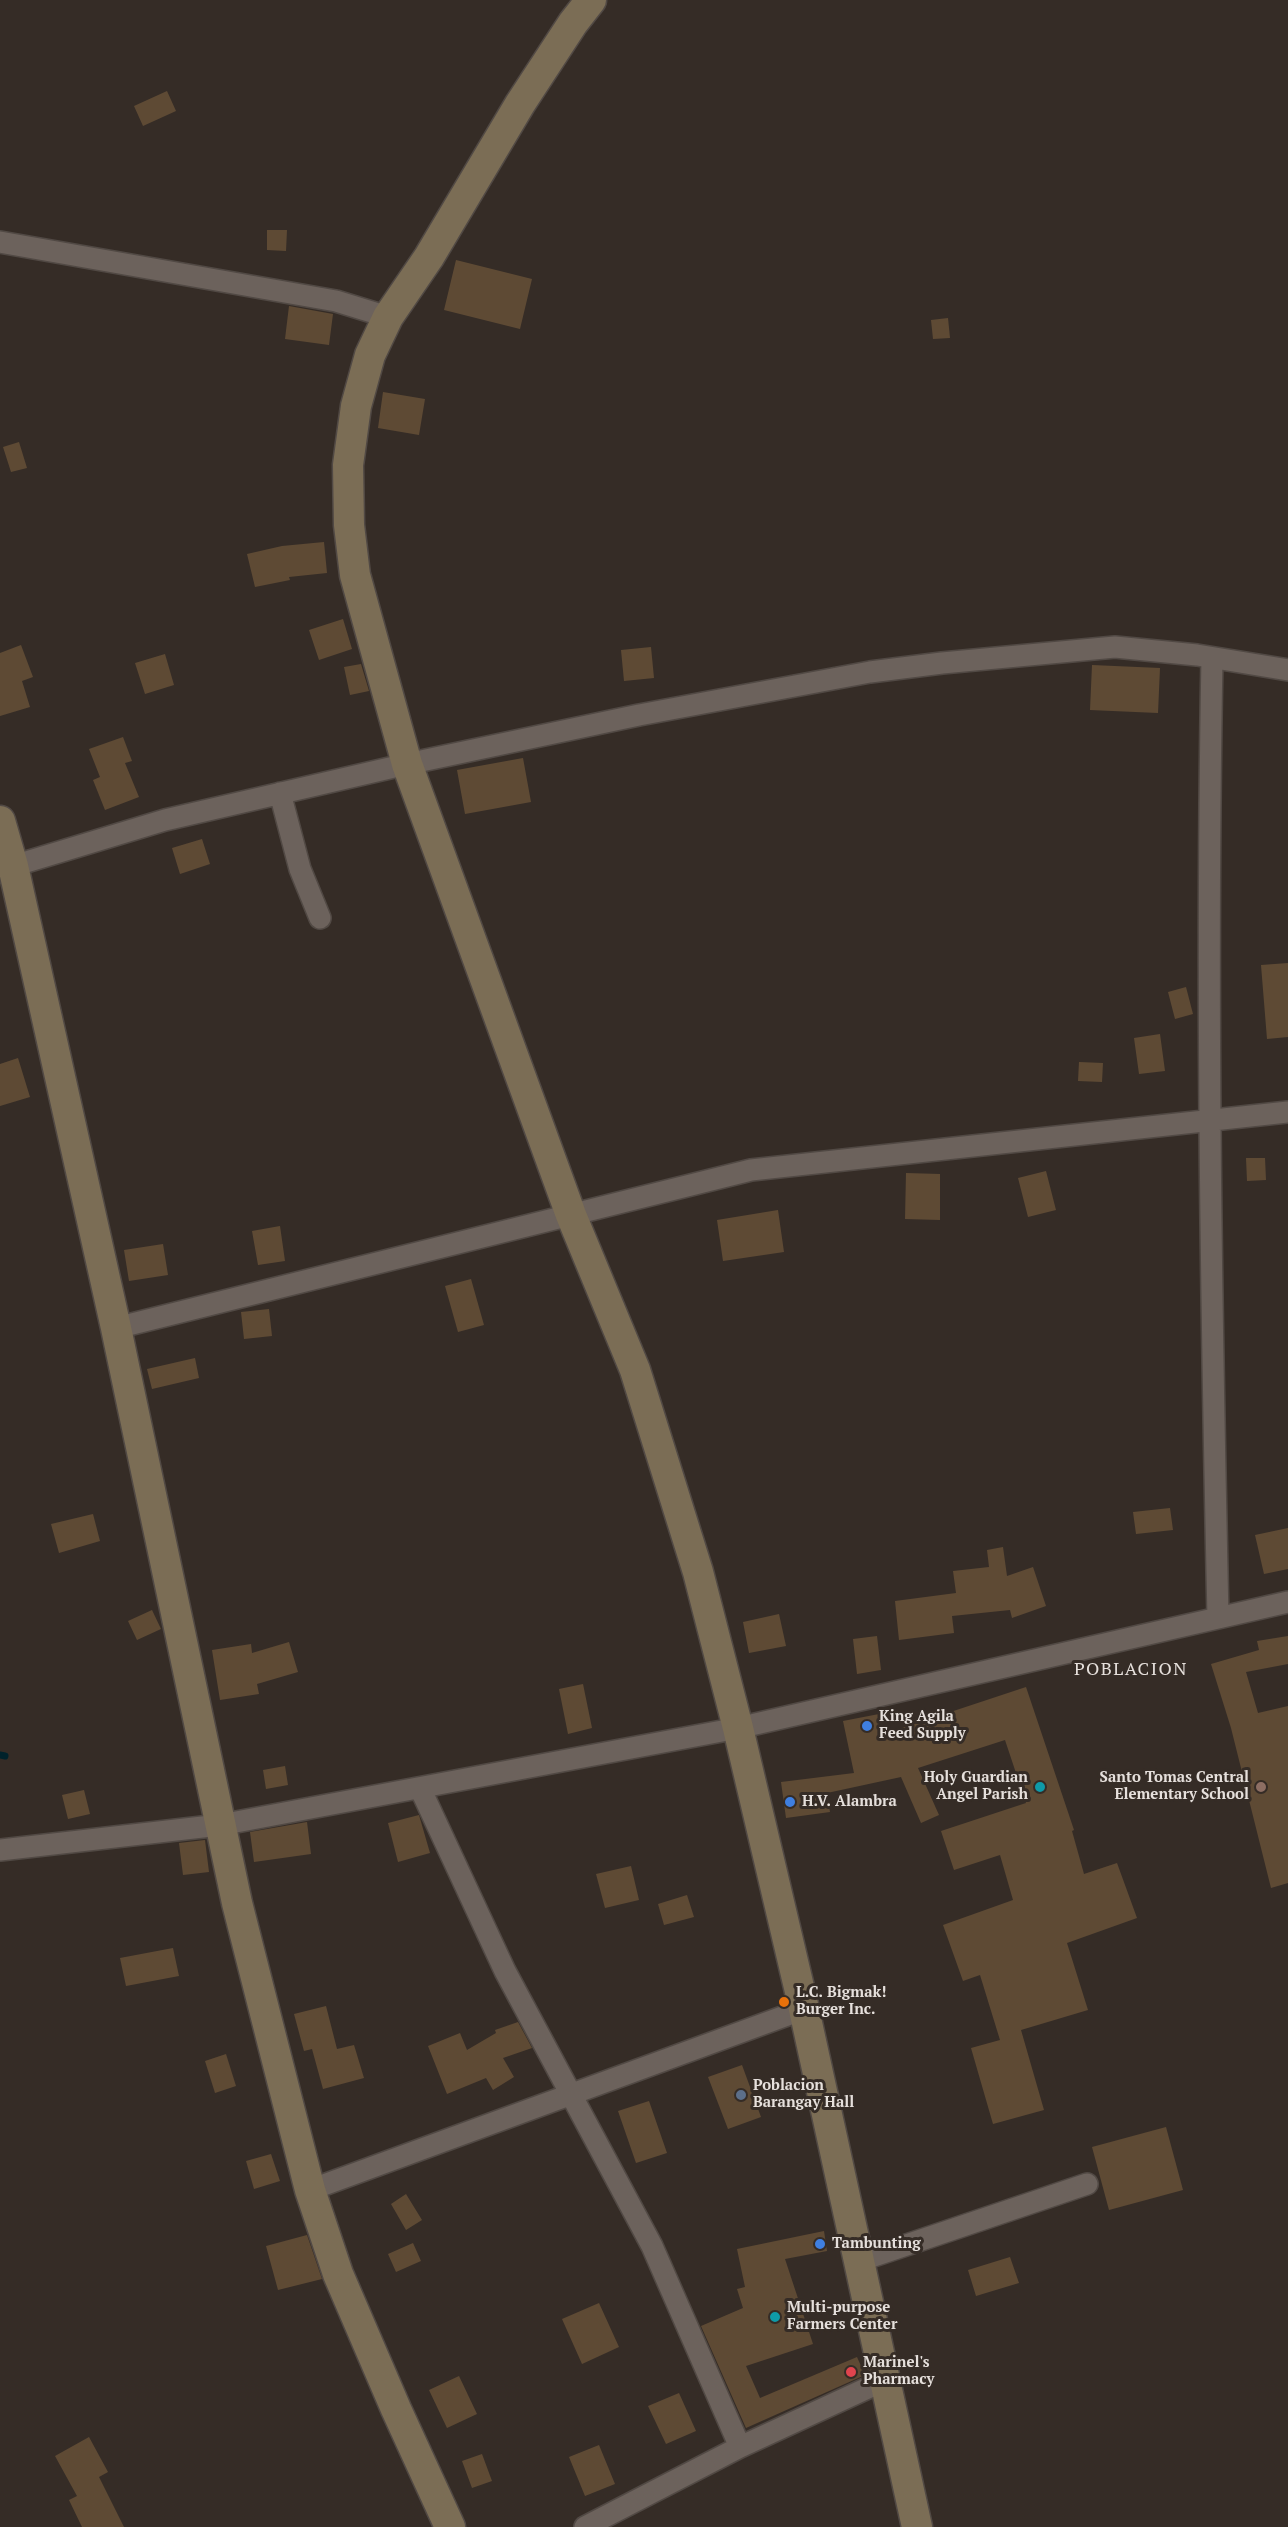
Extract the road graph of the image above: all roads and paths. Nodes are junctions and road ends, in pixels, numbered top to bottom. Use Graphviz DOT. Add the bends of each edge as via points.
graph roads {
  1 [pos="591,0"];
  2 [pos="0,242"];
  3 [pos="388,317"];
  4 [pos="1212,658"];
  5 [pos="1288,670"];
  6 [pos="407,764"];
  7 [pos="280,793"];
  8 [pos="0,821"];
  9 [pos="13,866"];
  10 [pos="320,918"];
  11 [pos="1288,1112"];
  12 [pos="1209,1121"];
  13 [pos="571,1215"];
  14 [pos="116,1328"];
  15 [pos="1288,1602"];
  16 [pos="1218,1618"];
  17 [pos="738,1728"];
  18 [pos="420,1788"];
  19 [pos="220,1825"];
  20 [pos="0,1850"];
  21 [pos="804,2009"];
  22 [pos="573,2094"];
  23 [pos="1087,2184"];
  24 [pos="310,2190"];
  25 [pos="859,2261"];
  26 [pos="885,2380"];
  27 [pos="740,2447"];
  28 [pos="450,2527"];
  29 [pos="585,2527"];
  30 [pos="917,2527"];
  1 -- 3 [label="street" via="520,104 429,257"];
  2 -- 3 [label="street" via="336,301"];
  3 -- 6 [label="street" via="370,355 356,406 348,465 349,525 355,575"];
  4 -- 5 [label="street"];
  4 -- 6 [label="street" via="1115,647 1089,648 880,671 639,715"];
  4 -- 12 [label="street"];
  6 -- 7 [label="street"];
  6 -- 13 [label="street"];
  7 -- 9 [label="street" via="165,820"];
  7 -- 10 [label="street" via="300,868"];
  8 -- 9 [label="street"];
  9 -- 14 [label="street"];
  11 -- 12 [label="street"];
  12 -- 13 [label="street" via="751,1170"];
  12 -- 16 [label="street"];
  13 -- 14 [label="street"];
  13 -- 17 [label="street" via="635,1370 698,1572"];
  14 -- 19 [label="street"];
  15 -- 16 [label="street"];
  16 -- 17 [label="street"];
  17 -- 18 [label="street"];
  17 -- 21 [label="street"];
  18 -- 19 [label="street"];
  18 -- 22 [label="street" via="505,1971"];
  19 -- 20 [label="street"];
  19 -- 24 [label="street"];
  21 -- 22 [label="street"];
  21 -- 25 [label="street"];
  22 -- 24 [label="street"];
  22 -- 27 [label="street" via="652,2246"];
  23 -- 25 [label="street"];
  24 -- 28 [label="street" via="338,2274"];
  25 -- 26 [label="street"];
  26 -- 27 [label="street"];
  26 -- 30 [label="street"];
  27 -- 29 [label="street"];
}
